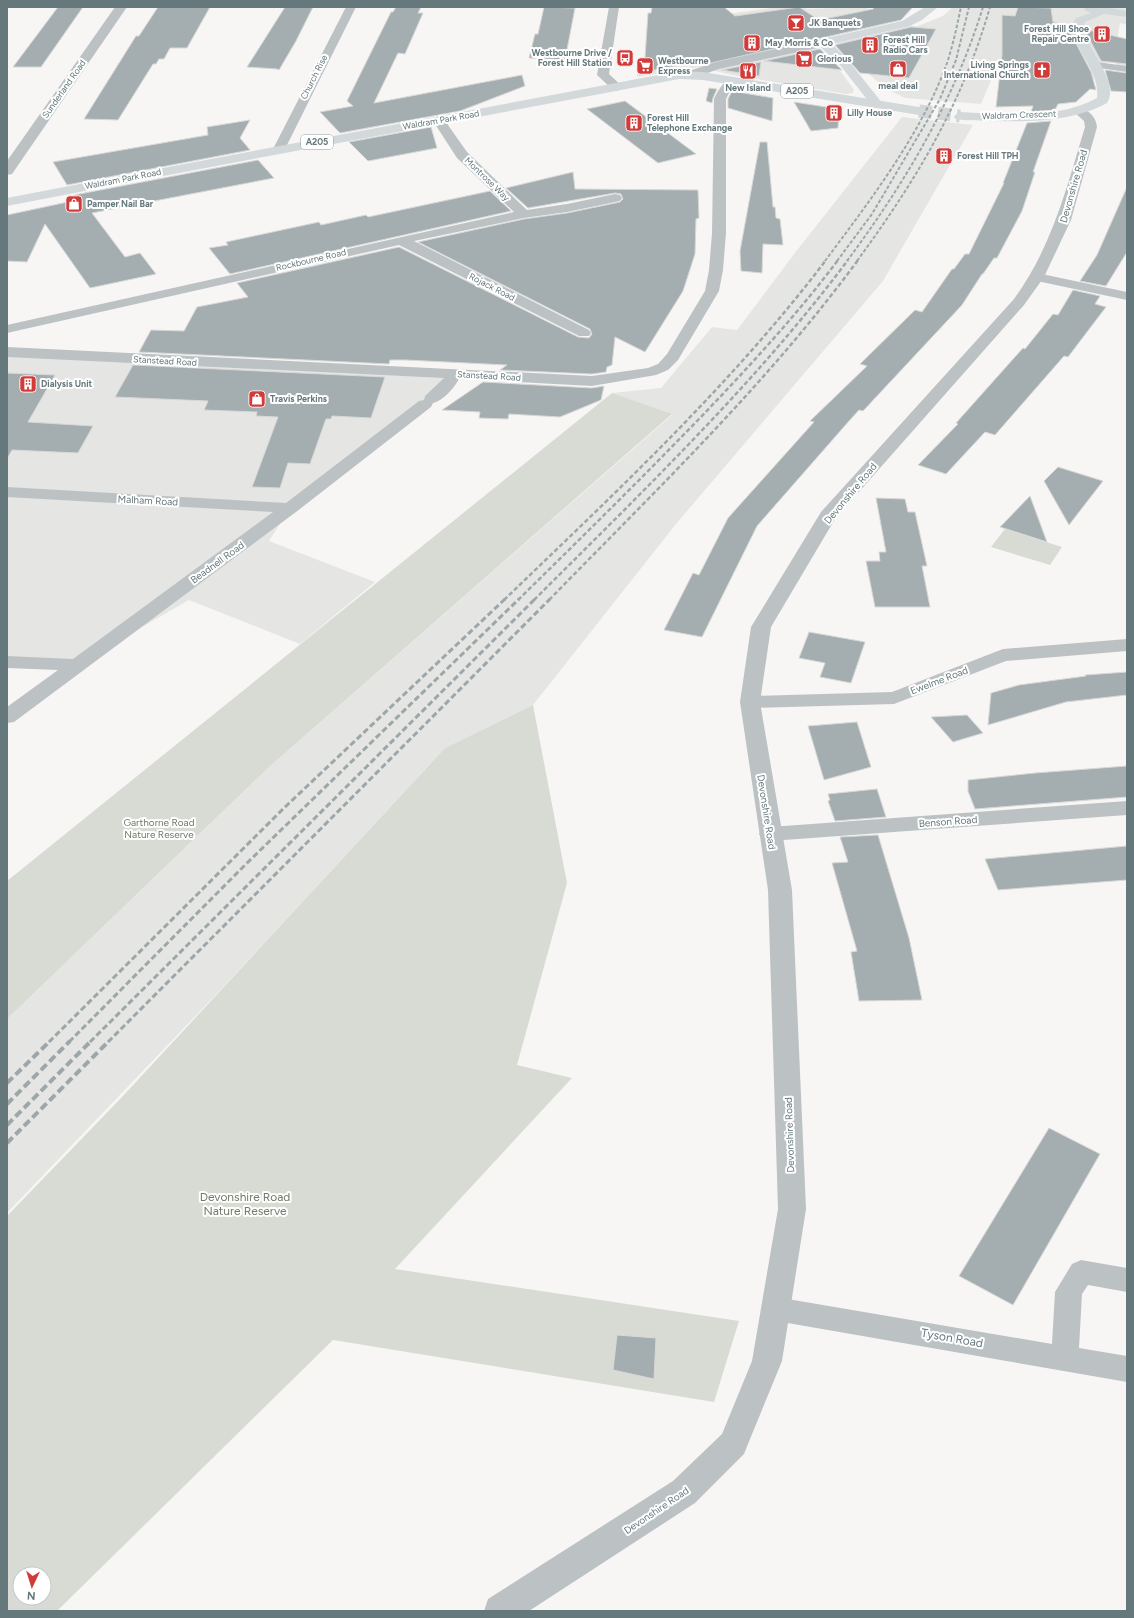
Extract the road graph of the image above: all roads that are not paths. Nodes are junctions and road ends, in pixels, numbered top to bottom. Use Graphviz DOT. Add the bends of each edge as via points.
graph roads {
  1 [pos="121,7"];
  2 [pos="351,7"];
  3 [pos="614,7"];
  4 [pos="932,7"];
  5 [pos="1104,9"];
  6 [pos="1079,12"];
  7 [pos="1127,14"];
  8 [pos="822,43"];
  9 [pos="1096,65"];
  10 [pos="1127,69"];
  11 [pos="693,74"];
  12 [pos="734,81"];
  13 [pos="617,87"];
  14 [pos="877,104"];
  15 [pos="919,111"];
  16 [pos="1079,111"];
  17 [pos="960,116"];
  18 [pos="439,121"];
  19 [pos="280,149"];
  20 [pos="7,171"];
  21 [pos="615,198"];
  22 [pos="7,202"];
  23 [pos="524,214"];
  24 [pos="400,240"];
  25 [pos="1037,277"];
  26 [pos="1127,296"];
  27 [pos="7,330"];
  28 [pos="584,333"];
  29 [pos="7,352"];
  30 [pos="454,375"];
  31 [pos="7,492"];
  32 [pos="290,508"];
  33 [pos="1127,645"];
  34 [pos="7,662"];
  35 [pos="76,665"];
  36 [pos="750,702"];
  37 [pos="7,717"];
  38 [pos="1127,808"];
  39 [pos="770,834"];
  40 [pos="1127,1280"];
  41 [pos="776,1308"];
  42 [pos="1065,1357"];
  43 [pos="1127,1369"];
  44 [pos="500,1611"];
  1 -- 20 [label="street, Sunderland Road"];
  2 -- 19 [label="street, Church Rise"];
  3 -- 13 [label="street" via="604,75"];
  4 -- 8 [label="main road" via="906,24"];
  5 -- 6 [label="main road" via="1092,17"];
  5 -- 7 [label="main road"];
  6 -- 9 [label="main road" via="1077,37 1082,49"];
  8 -- 11 [label="street" via="716,66"];
  8 -- 14 [label="main road" via="830,47"];
  9 -- 10 [label="street"];
  9 -- 16 [label="main road" via="1104,89 1103,100"];
  11 -- 12 [label="main road, Waldram Park Road / A205"];
  11 -- 13 [label="main road, Waldram Park Road / A205"];
  12 -- 14 [label="main road, Waldram Park Road / A205"];
  12 -- 30 [label="street, Stanstead Road" via="724,89 720,99 719,233 712,291 673,357 663,367 651,372 592,381"];
  13 -- 18 [label="main road, Waldram Park Road / A205"];
  14 -- 15 [label="main road, A205"];
  16 -- 17 [label="main road, Waldram Crescent" via="1022,116"];
  16 -- 25 [label="street, Devonshire Road" via="1090,120 1090,127 1064,220"];
  18 -- 19 [label="main road, Waldram Park Road / A205"];
  18 -- 23 [label="street, Montrose Way" via="462,155"];
  19 -- 22 [label="main road, Waldram Park Road / A205"];
  21 -- 23 [label="street, Rockbourne Road"];
  23 -- 24 [label="street, Rockbourne Road"];
  24 -- 27 [label="street, Rockbourne Road"];
  24 -- 28 [label="street, Rojack Road"];
  25 -- 26 [label="street"];
  25 -- 36 [label="street, Devonshire Road" via="1019,302 827,516 761,627"];
  29 -- 30 [label="street, Stanstead Road"];
  30 -- 32 [label="street, Beadnell Road" via="448,385 428,402"];
  31 -- 32 [label="street, Malham Road"];
  32 -- 35 [label="street, Beadnell Road"];
  33 -- 36 [label="street, Ewelme Road" via="1003,656 894,698"];
  34 -- 35 [label="street"];
  35 -- 37 [label="street, Beadnell Road"];
  36 -- 39 [label="street, Devonshire Road"];
  38 -- 39 [label="street, Benson Road"];
  39 -- 41 [label="street, Devonshire Road" via="780,890 792,1209"];
  40 -- 42 [label="street" via="1081,1272 1069,1292"];
  41 -- 42 [label="street, Tyson Road"];
  41 -- 44 [label="street, Devonshire Road" via="767,1361 733,1444 684,1492"];
  42 -- 43 [label="street, Tyson Road"];
}
